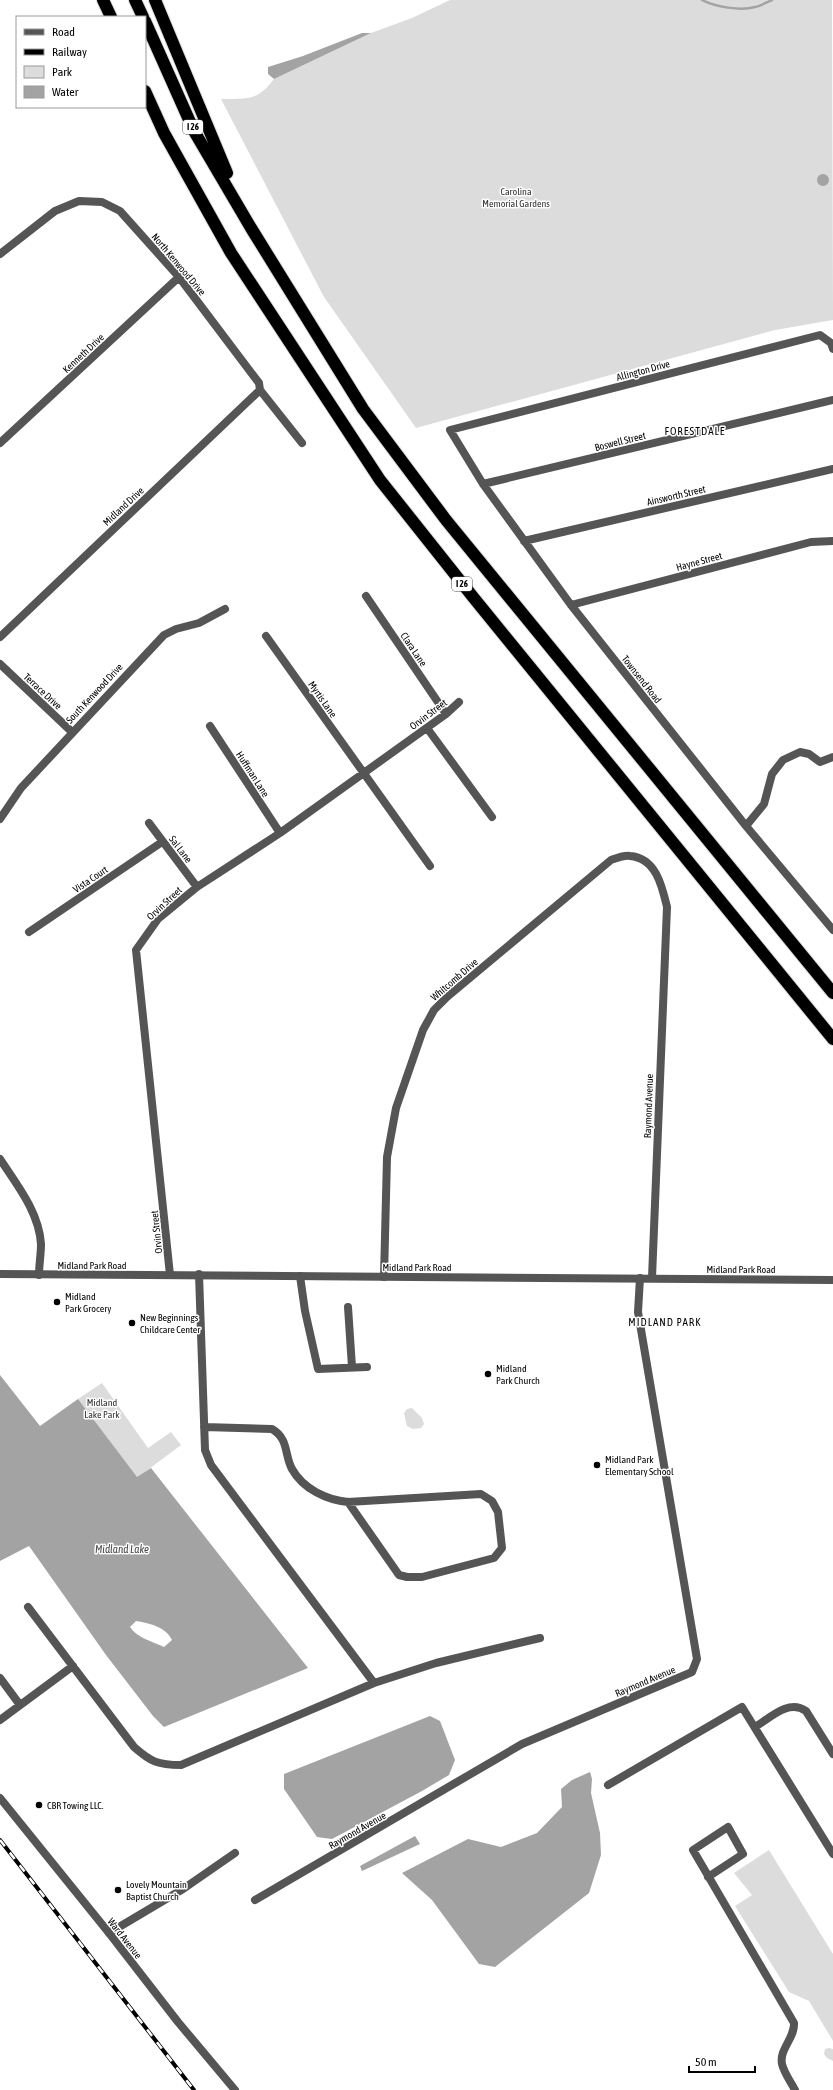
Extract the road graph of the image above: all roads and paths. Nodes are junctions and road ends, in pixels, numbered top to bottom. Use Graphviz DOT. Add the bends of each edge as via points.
graph roads {
  1 [pos="103,0"];
  2 [pos="136,0"];
  3 [pos="155,0"];
  4 [pos="111,16"];
  5 [pos="143,16"];
  6 [pos="146,23"];
  7 [pos="146,93"];
  8 [pos="251,228"];
  9 [pos="0,254"];
  10 [pos="179,277"];
  11 [pos="833,349"];
  12 [pos="260,390"];
  13 [pos="833,400"];
  14 [pos="450,430"];
  15 [pos="0,443"];
  16 [pos="302,443"];
  17 [pos="833,469"];
  18 [pos="483,484"];
  19 [pos="524,541"];
  20 [pos="833,541"];
  21 [pos="366,596"];
  22 [pos="570,605"];
  23 [pos="226,609"];
  24 [pos="266,636"];
  25 [pos="0,637"];
  26 [pos="0,664"];
  27 [pos="459,702"];
  28 [pos="446,714"];
  29 [pos="210,726"];
  30 [pos="427,728"];
  31 [pos="72,732"];
  32 [pos="833,757"];
  33 [pos="363,774"];
  34 [pos="492,817"];
  35 [pos="0,819"];
  36 [pos="149,823"];
  37 [pos="746,826"];
  38 [pos="280,833"];
  39 [pos="162,842"];
  40 [pos="430,866"];
  41 [pos="197,887"];
  42 [pos="833,930"];
  43 [pos="29,932"];
  44 [pos="665,934"];
  45 [pos="833,993"];
  46 [pos="833,1040"];
  47 [pos="0,1159"];
  48 [pos="0,1274"];
  49 [pos="199,1274"];
  50 [pos="39,1275"];
  51 [pos="170,1275"];
  52 [pos="300,1276"];
  53 [pos="384,1277"];
  54 [pos="640,1278"];
  55 [pos="652,1278"];
  56 [pos="833,1280"];
  57 [pos="348,1307"];
  58 [pos="367,1366"];
  59 [pos="352,1367"];
  60 [pos="204,1427"];
  61 [pos="348,1502"];
  62 [pos="28,1607"];
  63 [pos="540,1638"];
  64 [pos="73,1666"];
  65 [pos="0,1678"];
  66 [pos="374,1683"];
  67 [pos="20,1705"];
  68 [pos="0,1720"];
  69 [pos="755,1727"];
  70 [pos="833,1754"];
  71 [pos="608,1785"];
  72 [pos="0,1798"];
  73 [pos="235,1853"];
  74 [pos="833,1854"];
  75 [pos="708,1877"];
  76 [pos="255,1900"];
  77 [pos="108,1933"];
  78 [pos="235,2090"];
  79 [pos="795,2090"];
  1 -- 4 [label="highway"];
  2 -- 5 [label="highway"];
  3 -- 8 [label="highway"];
  6 -- 8 [label="highway, I 26" via="194,131"];
  7 -- 46 [label="highway, I 26" via="164,133 231,253 380,480"];
  8 -- 45 [label="highway, I 26" via="363,409 446,520"];
  9 -- 10 [label="street, North Kenwood Drive" via="55,211 78,201 102,202 120,211"];
  10 -- 12 [label="street, North Kenwood Drive" via="259,383"];
  10 -- 15 [label="street, Kenneth Drive"];
  11 -- 14 [label="street, Allington Drive" via="831,343 820,334"];
  12 -- 16 [label="street, North Kenwood Drive"];
  12 -- 25 [label="street, Midland Drive"];
  13 -- 18 [label="street, Boswell Street"];
  14 -- 18 [label="street, Townsend Road"];
  17 -- 19 [label="street, Ainsworth Street"];
  18 -- 19 [label="street, Townsend Road"];
  19 -- 22 [label="street, Townsend Road"];
  20 -- 22 [label="street, Hayne Street" via="811,542"];
  21 -- 28 [label="street, Clara Lane"];
  22 -- 37 [label="street, Townsend Road"];
  23 -- 31 [label="street, South Kenwood Drive" via="199,623 164,634"];
  24 -- 33 [label="street, Myrtis Lane"];
  26 -- 31 [label="street, Terrace Drive"];
  27 -- 28 [label="street, Orvin Street"];
  28 -- 30 [label="street, Orvin Street"];
  29 -- 38 [label="street, Huffman Lane"];
  30 -- 33 [label="street, Orvin Street"];
  30 -- 34 [label="street"];
  31 -- 35 [label="street, South Kenwood Drive" via="21,788"];
  32 -- 37 [label="street" via="820,762 809,754 800,752 783,760 772,774 764,804"];
  33 -- 38 [label="street, Orvin Street"];
  33 -- 40 [label="street, Myrtis Lane"];
  36 -- 39 [label="street, Sal Lane"];
  37 -- 42 [label="street, Townsend Road"];
  38 -- 41 [label="street, Orvin Street"];
  39 -- 41 [label="street, Sal Lane"];
  39 -- 43 [label="street, Vista Court"];
  41 -- 51 [label="street, Orvin Street" via="158,920 136,950"];
  44 -- 53 [label="street, Whitcomb Drive" via="667,907 661,880 642,859 628,855 612,860 434,1010 423,1030 396,1108 387,1157"];
  44 -- 55 [label="street, Raymond Avenue"];
  47 -- 50 [label="street" via="26,1198 38,1228 41,1244"];
  48 -- 50 [label="street, Midland Park Road"];
  49 -- 51 [label="street, Midland Park Road"];
  49 -- 52 [label="street, Midland Park Road"];
  49 -- 60 [label="street"];
  50 -- 51 [label="street, Midland Park Road"];
  52 -- 53 [label="street, Midland Park Road"];
  52 -- 59 [label="street" via="318,1369"];
  53 -- 54 [label="street, Midland Park Road"];
  54 -- 55 [label="street, Midland Park Road"];
  54 -- 76 [label="street, Raymond Avenue" via="638,1312 697,1659 692,1672 522,1744"];
  55 -- 56 [label="street, Midland Park Road"];
  57 -- 59 [label="street"];
  58 -- 59 [label="street"];
  60 -- 61 [label="street" via="272,1429 281,1434 292,1469 309,1488 333,1501"];
  60 -- 66 [label="street" via="205,1450 211,1465"];
  61 -- 61 [label="street" via="481,1494 492,1501 498,1512 502,1548 494,1558 422,1577 399,1575"];
  62 -- 64 [label="street"];
  63 -- 66 [label="street" via="436,1663"];
  64 -- 66 [label="street" via="134,1747 150,1761 162,1765 181,1765"];
  64 -- 67 [label="street"];
  65 -- 67 [label="street"];
  67 -- 68 [label="street"];
  69 -- 70 [label="street" via="788,1707 800,1707 806,1711"];
  69 -- 71 [label="street" via="742,1706"];
  69 -- 74 [label="street"];
  72 -- 77 [label="street, Ward Avenue"];
  73 -- 77 [label="street" via="182,1889"];
  75 -- 75 [label="street" via="693,1850 728,1828 743,1854"];
  75 -- 79 [label="street" via="794,2023 795,2031 782,2056 782,2065"];
  77 -- 78 [label="street, Ward Avenue"];
}
